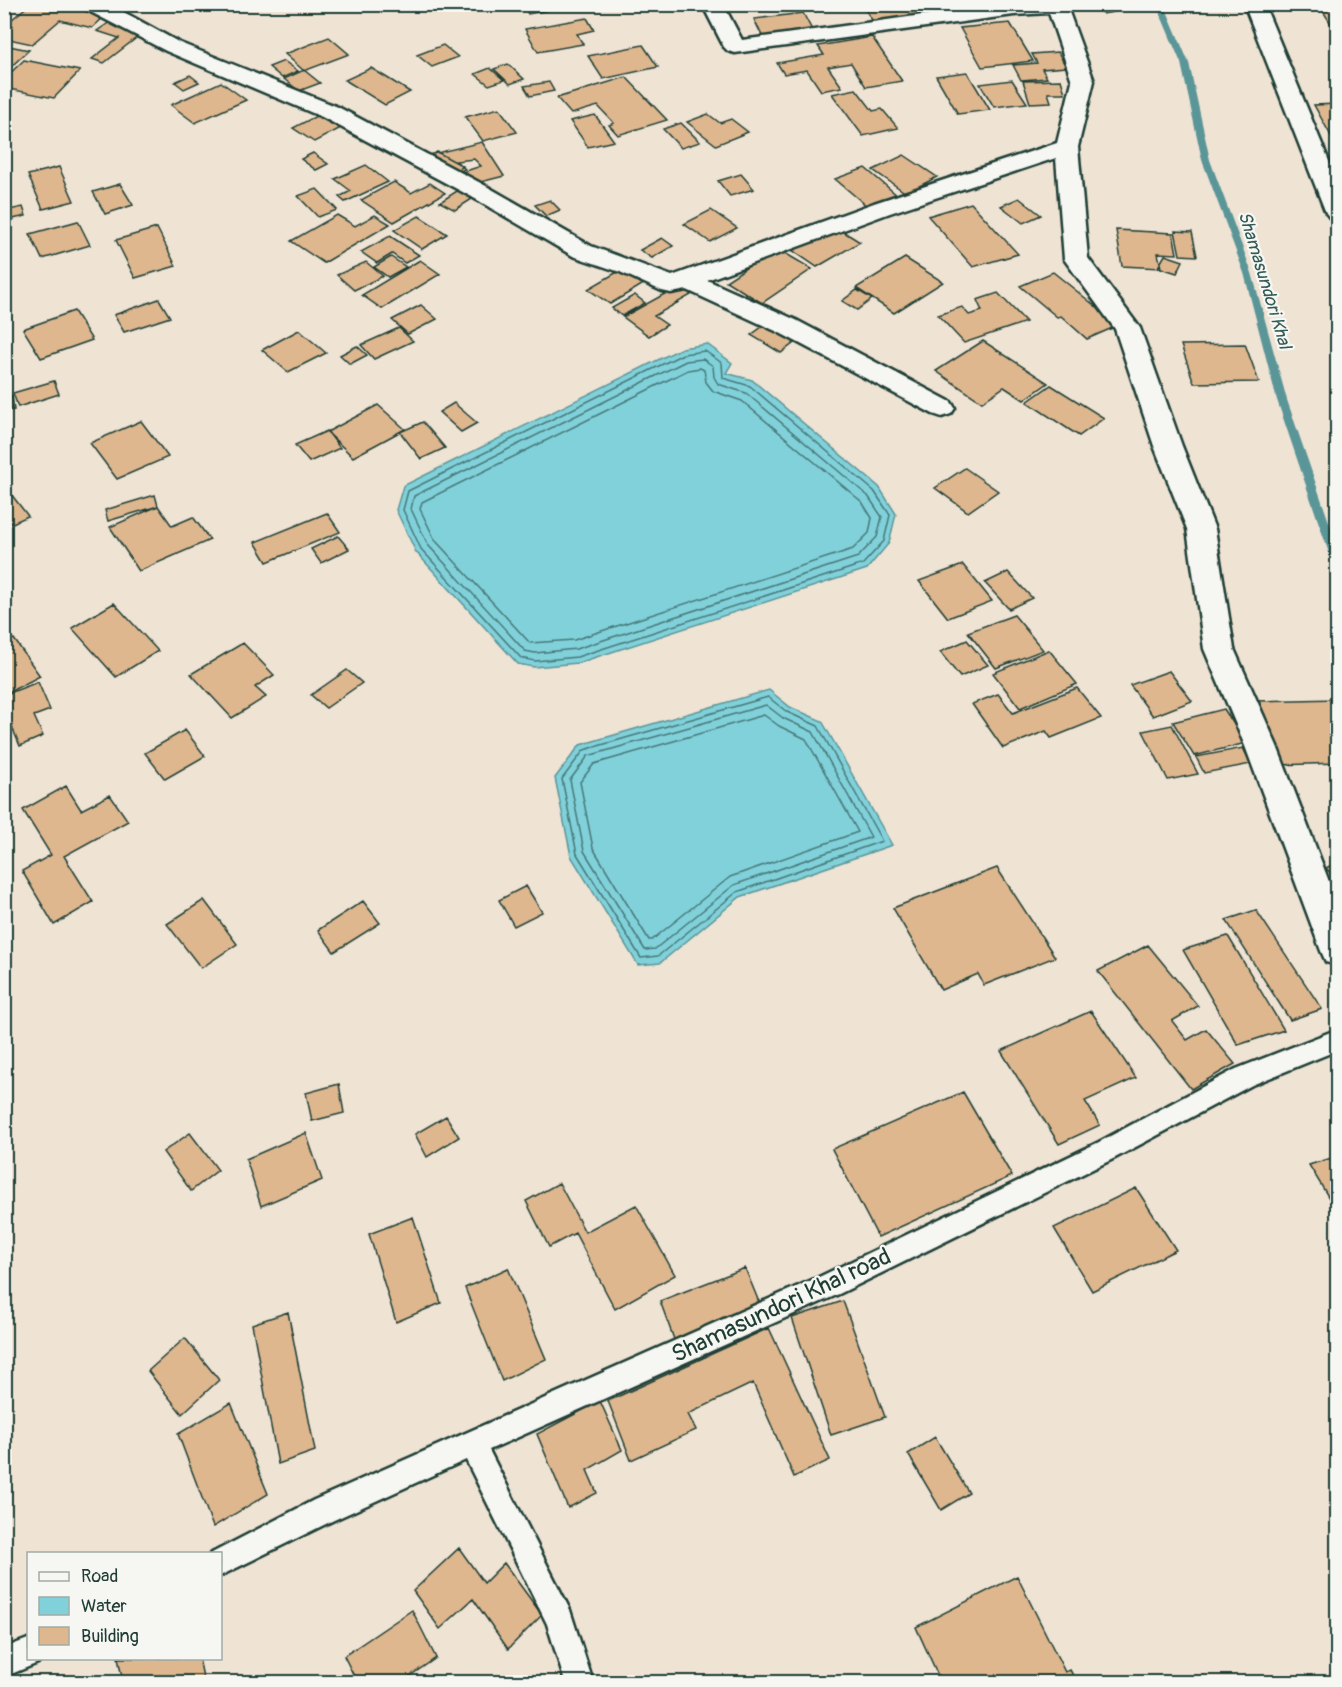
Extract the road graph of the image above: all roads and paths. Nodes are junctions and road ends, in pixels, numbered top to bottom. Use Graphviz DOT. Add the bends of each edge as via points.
graph roads {
  1 [pos="90,4"];
  2 [pos="712,4"];
  3 [pos="1254,4"];
  4 [pos="1056,5"];
  5 [pos="1067,147"];
  6 [pos="1338,213"];
  7 [pos="671,285"];
  8 [pos="942,408"];
  9 [pos="1338,951"];
  10 [pos="1338,1039"];
  11 [pos="472,1444"];
  12 [pos="222,1561"];
  13 [pos="27,1653"];
  14 [pos="4,1663"];
  15 [pos="579,1683"];
  1 -- 7 [label="street" via="173,47 330,112 582,251"];
  2 -- 4 [label="street" via="735,46"];
  3 -- 6 [label="street"];
  4 -- 5 [label="street" via="1083,81"];
  5 -- 7 [label="street" via="882,208"];
  5 -- 9 [label="street" via="1077,259 1127,328 1201,528 1219,649 1261,746"];
  7 -- 8 [label="street" via="690,282 776,321"];
  10 -- 11 [label="lane, Shamasundori Khal road" via="1244,1077 1107,1150 830,1285"];
  11 -- 12 [label="lane, Shamasundori Khal road"];
  11 -- 15 [label="lane" via="560,1620"];
  13 -- 14 [label="lane"];
}
